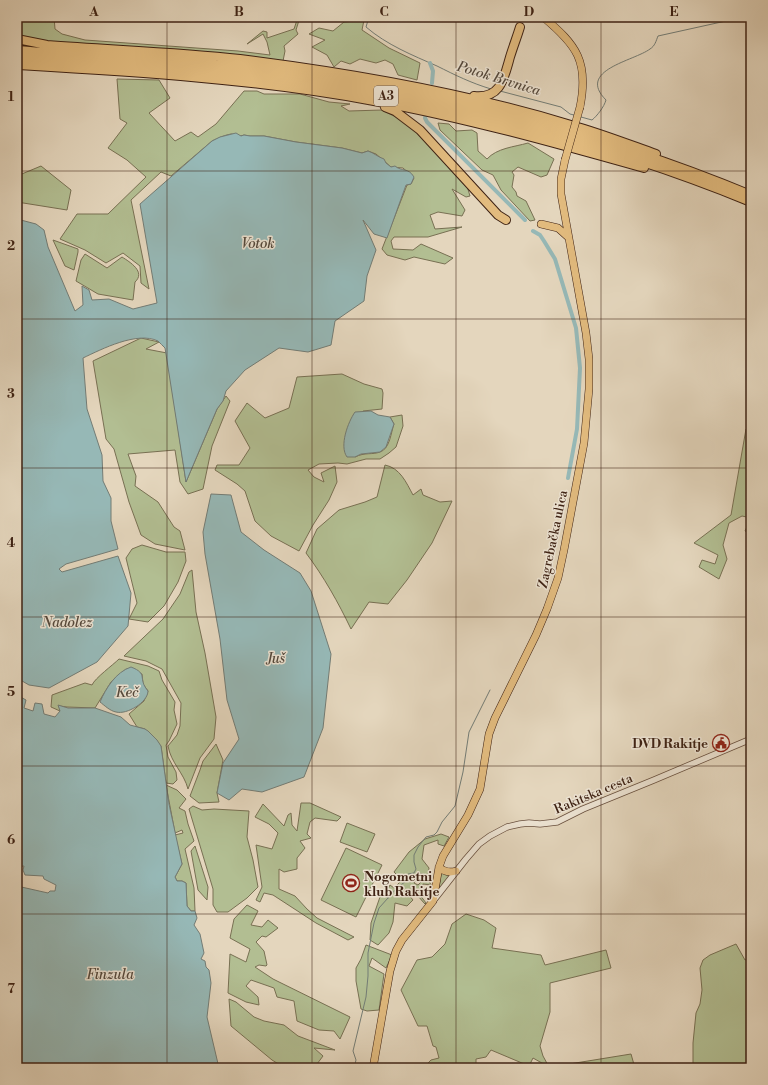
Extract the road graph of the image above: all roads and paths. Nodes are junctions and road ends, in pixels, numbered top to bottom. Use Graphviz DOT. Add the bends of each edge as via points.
graph roads {
  1 [pos="543,17"];
  2 [pos="549,20"];
  3 [pos="520,27"];
  4 [pos="17,39"];
  5 [pos="17,50"];
  6 [pos="17,57"];
  7 [pos="17,65"];
  8 [pos="453,94"];
  9 [pos="359,98"];
  10 [pos="709,178"];
  11 [pos="751,195"];
  12 [pos="742,199"];
  13 [pos="751,202"];
  14 [pos="506,220"];
  15 [pos="541,224"];
  16 [pos="568,237"];
  17 [pos="751,739"];
  18 [pos="439,866"];
  19 [pos="456,871"];
  20 [pos="433,901"];
  21 [pos="372,1068"];
  1 -- 2 [label="main road, Zagrebačka ulica"];
  2 -- 16 [label="main road, Zagrebačka ulica, bridge" via="569,41 580,61 584,76 580,107 561,179"];
  3 -- 8 [label="highway" via="500,86 491,94 480,97"];
  4 -- 8 [label="highway" via="47,45 240,59"];
  5 -- 10 [label="highway, A3" via="239,67 374,86 527,120 606,143"];
  6 -- 12 [label="highway, A3" via="239,74 338,87 403,99 558,136 668,170"];
  7 -- 9 [label="highway" via="238,82"];
  8 -- 10 [label="highway" via="526,112 605,136 694,168"];
  9 -- 12 [label="highway" via="516,132"];
  9 -- 14 [label="highway" via="395,111 420,130 498,215"];
  10 -- 11 [label="highway, A3"];
  12 -- 13 [label="highway, A3"];
  15 -- 16 [label="main road" via="558,228"];
  16 -- 18 [label="main road, Zagrebačka ulica" via="586,333 589,389 584,442 565,544 558,578 547,609 489,734 480,788"];
  17 -- 19 [label="street, Rakitska cesta" via="557,822 507,827 479,844"];
  18 -- 19 [label="main road" via="445,871"];
  18 -- 20 [label="main road, Zagrebačka ulica"];
  19 -- 20 [label="street, Rakitska cesta"];
  20 -- 21 [label="main road, Rakitska cesta" via="396,951"];
}
